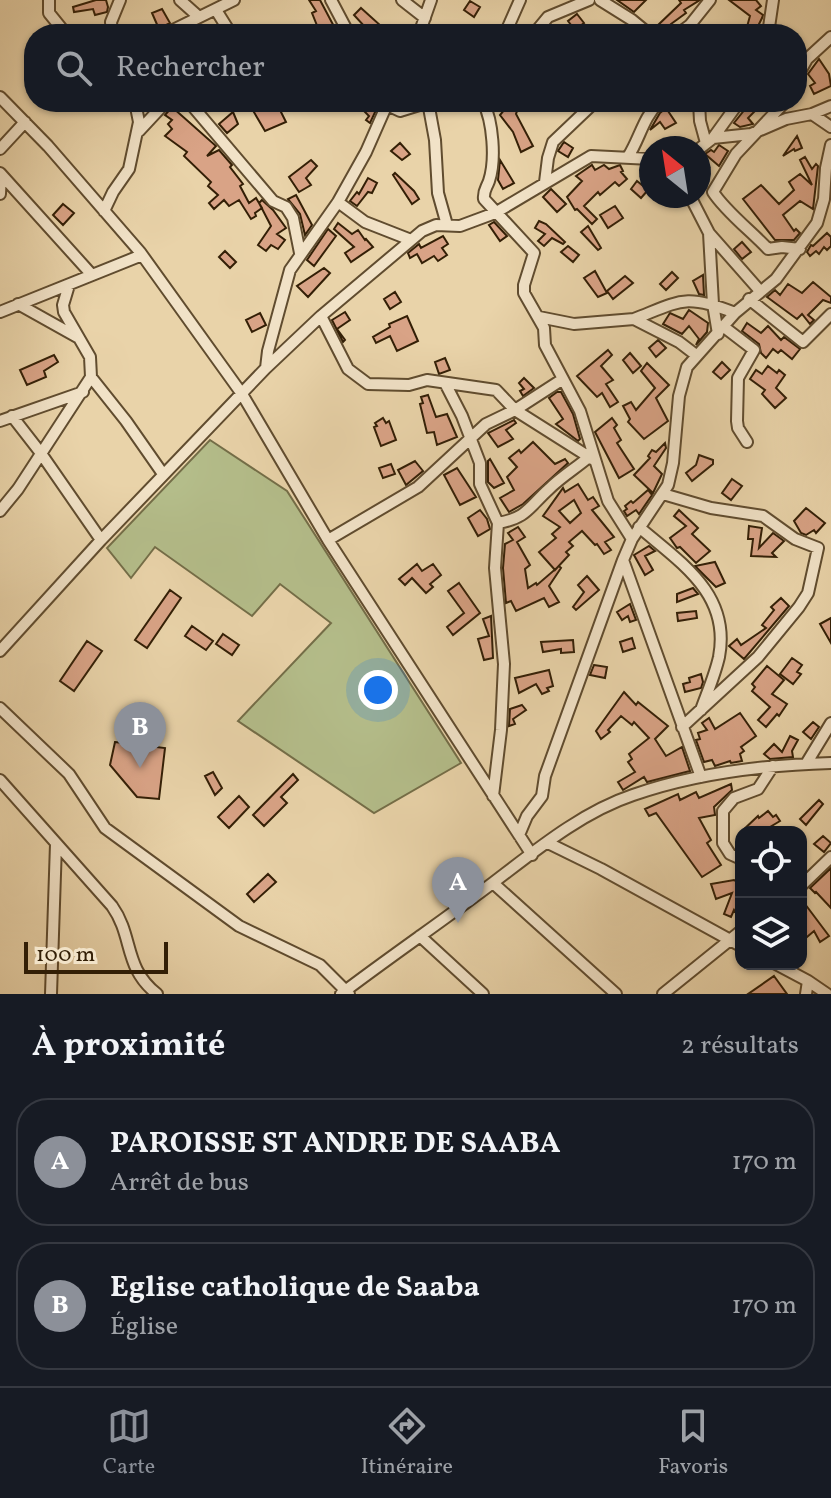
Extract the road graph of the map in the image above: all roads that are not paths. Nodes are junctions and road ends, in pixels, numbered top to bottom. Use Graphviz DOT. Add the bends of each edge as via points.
graph roads {
  1 [pos="49,0"];
  2 [pos="120,0"];
  3 [pos="180,0"];
  4 [pos="234,0"];
  5 [pos="331,0"];
  6 [pos="402,0"];
  7 [pos="431,0"];
  8 [pos="520,0"];
  9 [pos="589,0"];
  10 [pos="600,0"];
  11 [pos="710,0"];
  12 [pos="773,0"];
  13 [pos="561,5"];
  14 [pos="216,10"];
  15 [pos="199,17"];
  16 [pos="425,18"];
  17 [pos="58,24"];
  18 [pos="111,24"];
  19 [pos="185,24"];
  20 [pos="225,24"];
  21 [pos="344,24"];
  22 [pos="423,24"];
  23 [pos="509,24"];
  24 [pos="542,24"];
  25 [pos="637,24"];
  26 [pos="690,24"];
  27 [pos="769,24"];
  28 [pos="831,37"];
  29 [pos="807,59"];
  30 [pos="0,97"];
  31 [pos="831,106"];
  32 [pos="137,112"];
  33 [pos="157,112"];
  34 [pos="197,112"];
  35 [pos="382,112"];
  36 [pos="430,112"];
  37 [pos="488,112"];
  38 [pos="584,112"];
  39 [pos="650,112"];
  40 [pos="700,112"];
  41 [pos="731,112"];
  42 [pos="776,112"];
  43 [pos="812,114"];
  44 [pos="25,122"];
  45 [pos="831,127"];
  46 [pos="762,129"];
  47 [pos="138,133"];
  48 [pos="704,136"];
  49 [pos="711,137"];
  50 [pos="711,142"];
  51 [pos="831,145"];
  52 [pos="0,149"];
  53 [pos="628,157"];
  54 [pos="639,158"];
  55 [pos="1,173"];
  56 [pos="545,182"];
  57 [pos="0,194"];
  58 [pos="338,202"];
  59 [pos="696,208"];
  60 [pos="104,211"];
  61 [pos="495,213"];
  62 [pos="447,225"];
  63 [pos="709,233"];
  64 [pos="411,240"];
  65 [pos="800,249"];
  66 [pos="300,253"];
  67 [pos="142,255"];
  68 [pos="92,275"];
  69 [pos="69,285"];
  70 [pos="760,291"];
  71 [pos="749,299"];
  72 [pos="18,304"];
  73 [pos="713,304"];
  74 [pos="2,308"];
  75 [pos="735,313"];
  76 [pos="831,314"];
  77 [pos="321,316"];
  78 [pos="539,317"];
  79 [pos="634,319"];
  80 [pos="721,330"];
  81 [pos="79,338"];
  82 [pos="696,355"];
  83 [pos="266,368"];
  84 [pos="91,377"];
  85 [pos="563,379"];
  86 [pos="445,383"];
  87 [pos="83,392"];
  88 [pos="242,394"];
  89 [pos="515,410"];
  90 [pos="12,416"];
  91 [pos="0,421"];
  92 [pos="470,438"];
  93 [pos="747,442"];
  94 [pos="40,452"];
  95 [pos="592,459"];
  96 [pos="163,474"];
  97 [pos="663,494"];
  98 [pos="0,511"];
  99 [pos="498,523"];
  100 [pos="639,527"];
  101 [pos="632,539"];
  102 [pos="101,540"];
  103 [pos="328,540"];
  104 [pos="623,560"];
  105 [pos="0,651"];
  106 [pos="0,708"];
  107 [pos="700,712"];
  108 [pos="831,723"];
  109 [pos="682,727"];
  110 [pos="831,763"];
  111 [pos="806,764"];
  112 [pos="773,766"];
  113 [pos="701,777"];
  114 [pos="0,780"];
  115 [pos="0,793"];
  116 [pos="12,794"];
  117 [pos="493,796"];
  118 [pos="519,835"];
  119 [pos="548,843"];
  120 [pos="56,844"];
  121 [pos="532,855"];
  122 [pos="735,856"];
  123 [pos="831,857"];
  124 [pos="807,880"];
  125 [pos="493,883"];
  126 [pos="420,936"];
  127 [pos="735,943"];
  128 [pos="735,945"];
  129 [pos="787,970"];
  130 [pos="808,981"];
  131 [pos="602,988"];
  132 [pos="346,993"];
  133 [pos="51,994"];
  134 [pos="157,994"];
  135 [pos="483,994"];
  136 [pos="616,994"];
  137 [pos="663,994"];
  138 [pos="806,994"];
  139 [pos="827,994"];
  1 -- 17 [label="street" via="49,13"];
  2 -- 18 [label="street"];
  3 -- 15 [label="street"];
  4 -- 14 [label="street"];
  5 -- 21 [label="street"];
  6 -- 16 [label="street"];
  7 -- 16 [label="street"];
  8 -- 23 [label="street"];
  9 -- 13 [label="street"];
  10 -- 25 [label="street"];
  11 -- 26 [label="street"];
  12 -- 27 [label="street"];
  13 -- 24 [label="street"];
  14 -- 15 [label="street"];
  14 -- 20 [label="street"];
  15 -- 19 [label="street"];
  16 -- 22 [label="street"];
  28 -- 29 [label="street"];
  30 -- 44 [label="street"];
  31 -- 43 [label="street"];
  32 -- 47 [label="street"];
  33 -- 47 [label="street"];
  34 -- 66 [label="street" via="273,201 289,211"];
  35 -- 58 [label="street"];
  36 -- 62 [label="street" via="438,193"];
  37 -- 61 [label="street" via="490,175 483,196"];
  38 -- 56 [label="street" via="553,142"];
  39 -- 53 [label="street"];
  40 -- 48 [label="street"];
  41 -- 49 [label="street"];
  42 -- 46 [label="street"];
  43 -- 45 [label="street"];
  43 -- 46 [label="street"];
  44 -- 52 [label="street"];
  44 -- 60 [label="street"];
  46 -- 50 [label="street"];
  46 -- 65 [label="street" via="736,154 713,192 768,249"];
  47 -- 60 [label="street" via="129,169"];
  51 -- 65 [label="street" via="820,217"];
  53 -- 54 [label="street"];
  53 -- 56 [label="street" via="591,156"];
  55 -- 57 [label="street"];
  55 -- 68 [label="street"];
  56 -- 61 [label="street"];
  58 -- 64 [label="street" via="365,222"];
  58 -- 66 [label="street"];
  59 -- 63 [label="street"];
  60 -- 67 [label="street"];
  61 -- 62 [label="street" via="460,226"];
  61 -- 78 [label="street" via="534,253 523,289"];
  62 -- 64 [label="street" via="429,227"];
  63 -- 70 [label="street"];
  63 -- 73 [label="street"];
  64 -- 77 [label="street"];
  65 -- 70 [label="street"];
  66 -- 83 [label="street" via="288,277"];
  67 -- 68 [label="street"];
  67 -- 88 [label="street"];
  68 -- 69 [label="street"];
  69 -- 72 [label="street"];
  69 -- 81 [label="street" via="63,305"];
  70 -- 71 [label="street"];
  71 -- 75 [label="street"];
  71 -- 76 [label="street" via="803,342"];
  72 -- 74 [label="street"];
  72 -- 81 [label="street"];
  73 -- 75 [label="street"];
  73 -- 79 [label="street" via="683,300"];
  73 -- 80 [label="street"];
  75 -- 80 [label="street"];
  77 -- 83 [label="street"];
  77 -- 86 [label="street" via="358,378 373,385"];
  78 -- 79 [label="street" via="574,324"];
  78 -- 85 [label="street" via="545,345"];
  79 -- 82 [label="street"];
  80 -- 82 [label="street"];
  80 -- 93 [label="street" via="754,350 738,378 737,421"];
  81 -- 84 [label="street" via="90,357"];
  82 -- 97 [label="street" via="679,396 673,463"];
  83 -- 88 [label="street"];
  84 -- 87 [label="street"];
  84 -- 96 [label="street"];
  85 -- 89 [label="street"];
  85 -- 95 [label="street" via="580,411"];
  86 -- 89 [label="street" via="496,390"];
  86 -- 92 [label="street"];
  87 -- 90 [label="street"];
  87 -- 94 [label="street"];
  88 -- 96 [label="street"];
  88 -- 103 [label="street"];
  89 -- 92 [label="street"];
  89 -- 95 [label="street"];
  90 -- 91 [label="street"];
  90 -- 94 [label="street"];
  92 -- 99 [label="street" via="481,467 480,484"];
  92 -- 103 [label="street" via="418,487"];
  94 -- 98 [label="street"];
  94 -- 102 [label="street"];
  95 -- 99 [label="street" via="550,488 532,509"];
  95 -- 101 [label="street" via="608,501"];
  96 -- 102 [label="street"];
  97 -- 100 [label="street"];
  97 -- 107 [label="street" via="763,516 818,548 808,593 799,607 758,657"];
  99 -- 117 [label="street" via="495,568 504,664"];
  100 -- 101 [label="street"];
  100 -- 107 [label="street" via="696,575 711,599 721,639"];
  101 -- 104 [label="street"];
  102 -- 105 [label="street"];
  103 -- 117 [label="street"];
  104 -- 109 [label="street"];
  104 -- 118 [label="street" via="542,796"];
  106 -- 132 [label="street" via="69,774 105,828 239,926 320,965"];
  107 -- 109 [label="street"];
  108 -- 111 [label="street"];
  109 -- 113 [label="street"];
  110 -- 111 [label="street"];
  111 -- 112 [label="street"];
  112 -- 113 [label="street"];
  112 -- 122 [label="street" via="758,789 734,798 723,811 721,836"];
  113 -- 119 [label="street" via="631,795"];
  114 -- 116 [label="street"];
  115 -- 116 [label="street"];
  116 -- 120 [label="street"];
  117 -- 118 [label="street"];
  118 -- 121 [label="street"];
  119 -- 121 [label="street"];
  119 -- 127 [label="street"];
  120 -- 133 [label="street"];
  120 -- 134 [label="street" via="119,917 134,967"];
  121 -- 125 [label="street"];
  123 -- 124 [label="street"];
  125 -- 126 [label="street"];
  125 -- 131 [label="street"];
  126 -- 132 [label="street"];
  126 -- 135 [label="street"];
  128 -- 137 [label="street"];
  129 -- 130 [label="street"];
  130 -- 138 [label="street"];
  130 -- 139 [label="street"];
  131 -- 136 [label="street"];
}
